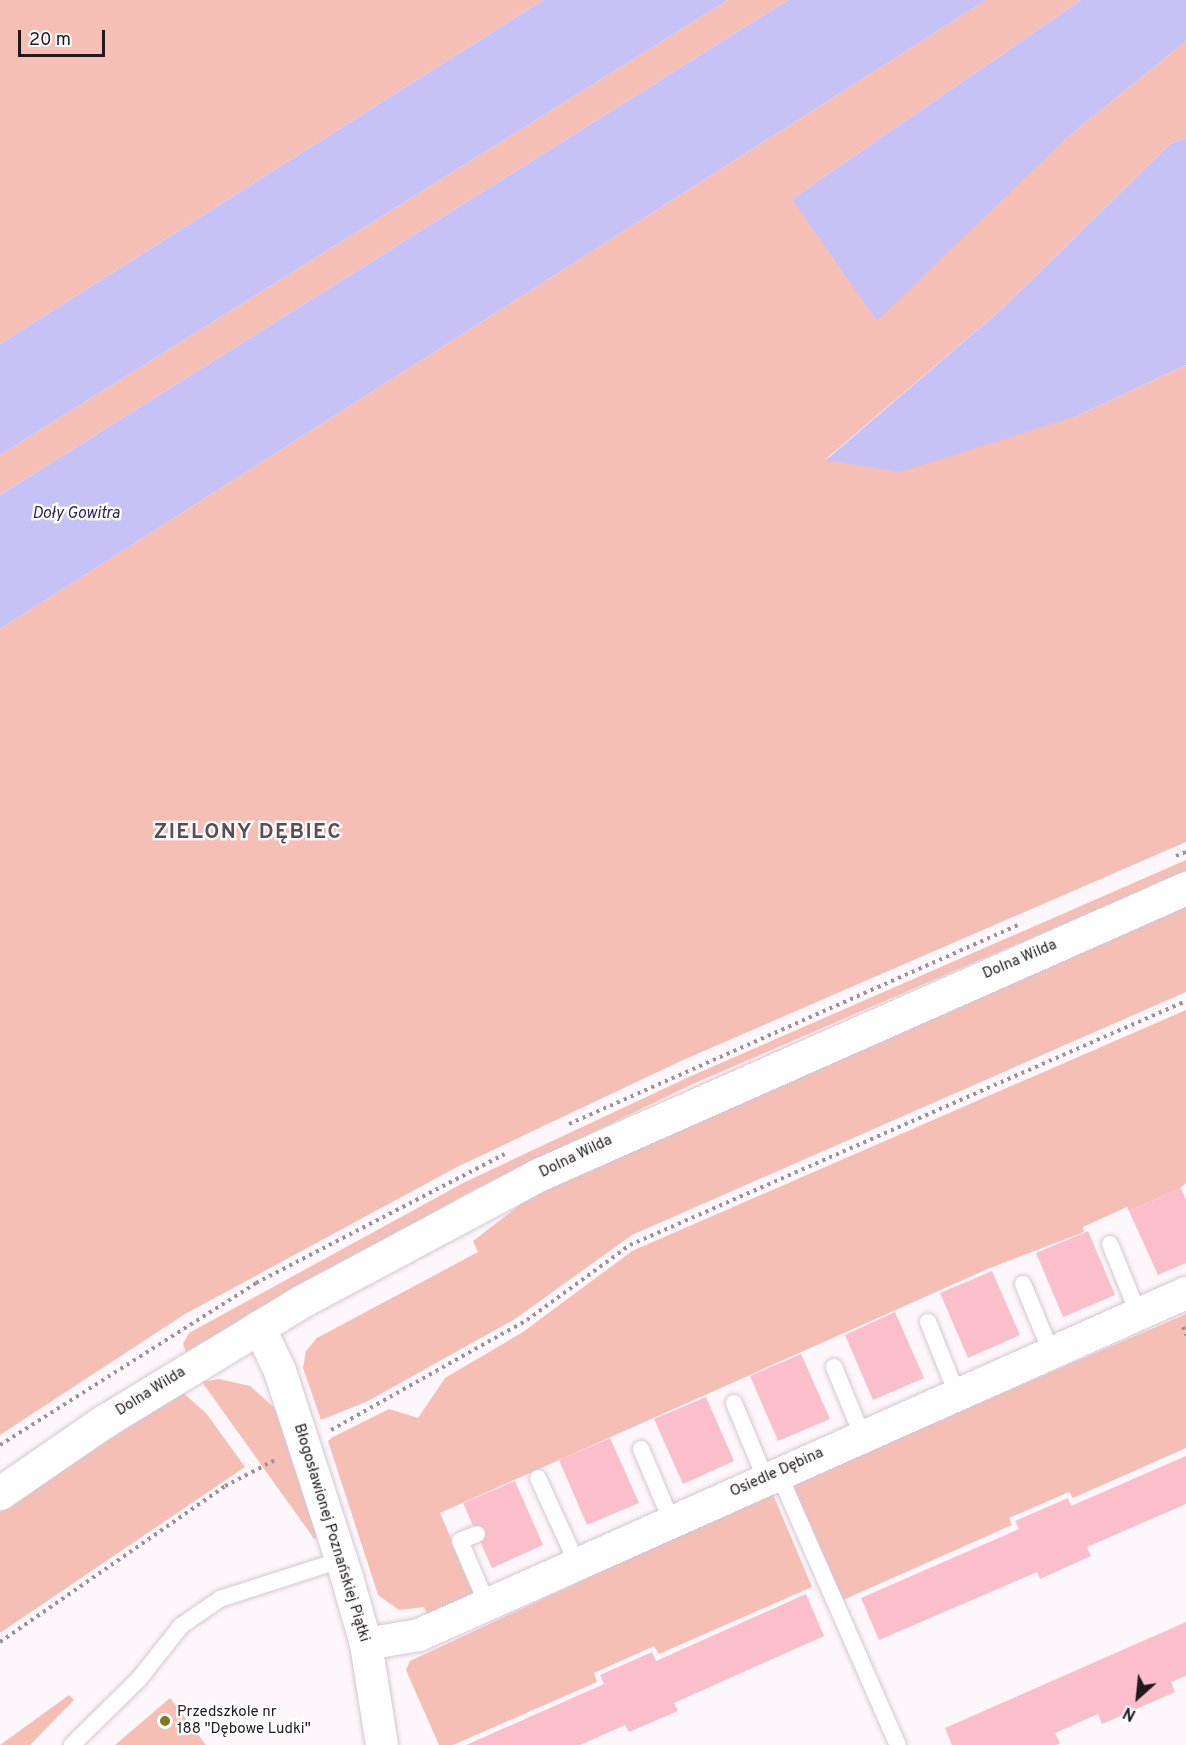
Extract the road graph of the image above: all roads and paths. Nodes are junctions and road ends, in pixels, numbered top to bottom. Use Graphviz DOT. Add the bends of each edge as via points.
graph roads {
  1 [pos="1186,888"];
  2 [pos="1186,1001"];
  3 [pos="1110,1244"];
  4 [pos="1023,1284"];
  5 [pos="1186,1293"];
  6 [pos="1138,1314"];
  7 [pos="928,1322"];
  8 [pos="259,1327"];
  9 [pos="161,1340"];
  10 [pos="1051,1352"];
  11 [pos="834,1367"];
  12 [pos="957,1394"];
  13 [pos="734,1403"];
  14 [pos="862,1435"];
  15 [pos="0,1445"];
  16 [pos="304,1445"];
  17 [pos="641,1449"];
  18 [pos="772,1475"];
  19 [pos="538,1478"];
  20 [pos="0,1493"];
  21 [pos="671,1520"];
  22 [pos="477,1534"];
  23 [pos="341,1560"];
  24 [pos="577,1563"];
  25 [pos="487,1604"];
  26 [pos="0,1642"];
  27 [pos="366,1644"];
  28 [pos="72,1745"];
  29 [pos="382,1745"];
  30 [pos="898,1745"];
  1 -- 8 [label="main road, Dolna Wilda" via="635,1128 454,1218"];
  2 -- 16 [label="path" via="630,1245 512,1330"];
  3 -- 6 [label="lane"];
  4 -- 10 [label="lane"];
  5 -- 6 [label="street, Osiedle Dębina"];
  6 -- 10 [label="street, Osiedle Dębina"];
  7 -- 12 [label="lane"];
  8 -- 16 [label="street, Błogosławionej Poznańskiej Piątki" via="280,1371"];
  8 -- 20 [label="main road, Dolna Wilda"];
  9 -- 15 [label="path"];
  10 -- 12 [label="street, Osiedle Dębina"];
  11 -- 14 [label="lane"];
  12 -- 14 [label="street, Osiedle Dębina"];
  13 -- 18 [label="lane"];
  14 -- 18 [label="street, Osiedle Dębina"];
  16 -- 23 [label="street, Błogosławionej Poznańskiej Piątki"];
  16 -- 26 [label="path" via="225,1486"];
  17 -- 21 [label="lane"];
  18 -- 21 [label="street, Osiedle Dębina"];
  18 -- 30 [label="lane"];
  19 -- 24 [label="lane"];
  21 -- 24 [label="street, Osiedle Dębina"];
  22 -- 25 [label="lane" via="459,1541"];
  23 -- 27 [label="street, Błogosławionej Poznańskiej Piątki"];
  23 -- 28 [label="lane" via="220,1599 181,1626 139,1679"];
  24 -- 25 [label="street, Osiedle Dębina"];
  25 -- 27 [label="street, Osiedle Dębina" via="419,1635"];
  27 -- 29 [label="street, Błogosławionej Poznańskiej Piątki"];
}
